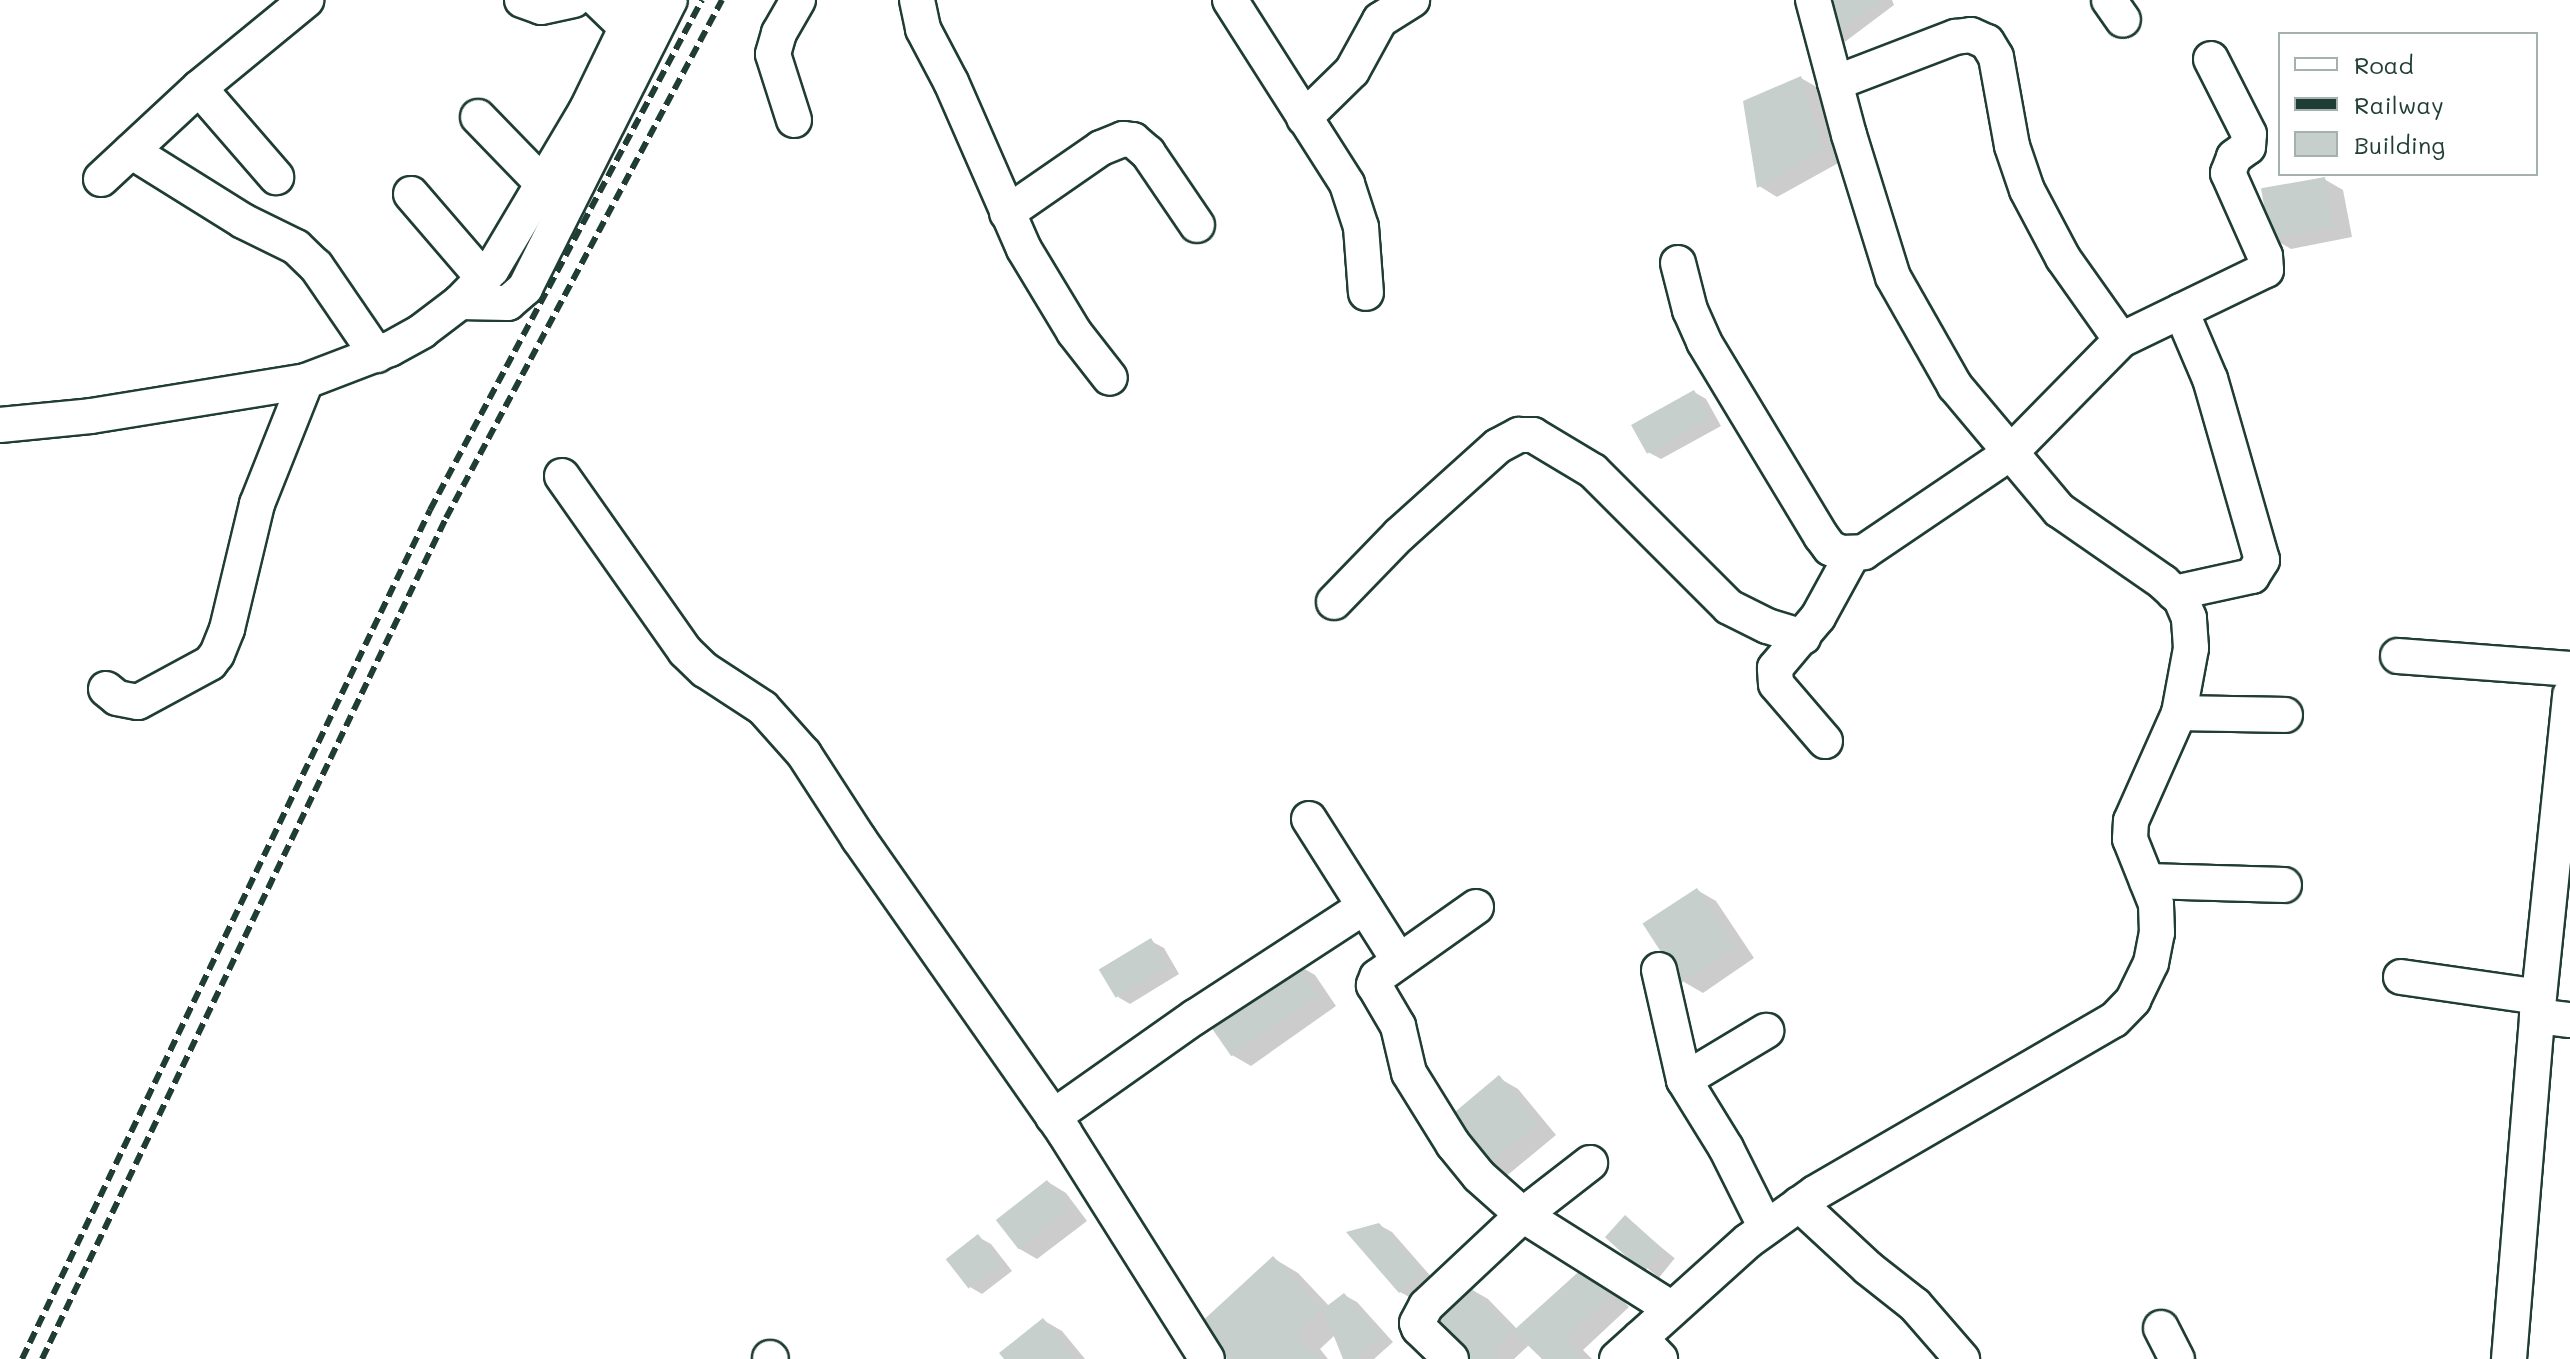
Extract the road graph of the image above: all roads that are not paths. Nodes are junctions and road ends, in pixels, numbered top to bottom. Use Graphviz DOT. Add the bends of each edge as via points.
graph roads {
  1 [pos="306,0"];
  2 [pos="522,0"];
  3 [pos="573,0"];
  4 [pos="598,0"];
  5 [pos="670,0"];
  6 [pos="798,0"];
  7 [pos="917,0"];
  8 [pos="1230,0"];
  9 [pos="1412,0"];
  10 [pos="1813,0"];
  11 [pos="633,14"];
  12 [pos="2211,59"];
  13 [pos="1835,83"];
  14 [pos="199,88"];
  15 [pos="478,117"];
  16 [pos="1304,118"];
  17 [pos="794,120"];
  18 [pos="131,151"];
  19 [pos="276,177"];
  20 [pos="101,179"];
  21 [pos="544,185"];
  22 [pos="411,194"];
  23 [pos="1007,213"];
  24 [pos="1197,225"];
  25 [pos="1678,263"];
  26 [pos="484,279"];
  27 [pos="1366,293"];
  28 [pos="460,302"];
  29 [pos="2181,311"];
  30 [pos="2121,340"];
  31 [pos="377,355"];
  32 [pos="1110,378"];
  33 [pos="306,381"];
  34 [pos="0,425"];
  35 [pos="2010,453"];
  36 [pos="562,476"];
  37 [pos="1852,555"];
  38 [pos="2174,593"];
  39 [pos="1334,602"];
  40 [pos="1803,637"];
  41 [pos="2398,656"];
  42 [pos="2570,669"];
  43 [pos="106,689"];
  44 [pos="2570,695"];
  45 [pos="2179,713"];
  46 [pos="2285,715"];
  47 [pos="1825,741"];
  48 [pos="1309,819"];
  49 [pos="2561,861"];
  50 [pos="2147,881"];
  51 [pos="2284,885"];
  52 [pos="1364,907"];
  53 [pos="1476,907"];
  54 [pos="1399,961"];
  55 [pos="1659,970"];
  56 [pos="2401,977"];
  57 [pos="2538,1006"];
  58 [pos="2570,1020"];
  59 [pos="1766,1031"];
  60 [pos="1684,1080"];
  61 [pos="1053,1117"];
  62 [pos="1590,1163"];
  63 [pos="1799,1204"];
  64 [pos="1523,1215"];
  65 [pos="1766,1228"];
  66 [pos="1672,1309"];
  67 [pos="2161,1328"];
  68 [pos="1639,1352"];
  69 [pos="1196,1356"];
  70 [pos="1451,1359"];
  71 [pos="1962,1359"];
  72 [pos="2177,1359"];
  73 [pos="2509,1359"];
  1 -- 14 [label="street"];
  2 -- 3 [label="street" via="541,7"];
  4 -- 11 [label="street"];
  5 -- 28 [label="street" via="525,288 508,303"];
  6 -- 17 [label="street" via="773,54"];
  7 -- 23 [label="street" via="923,29"];
  8 -- 16 [label="street"];
  9 -- 16 [label="street" via="1380,20 1352,71"];
  10 -- 13 [label="street"];
  11 -- 21 [label="street"];
  12 -- 29 [label="street" via="2249,134 2248,147 2234,157 2228,173 2267,263 2261,274"];
  13 -- 30 [label="street" via="1955,37 1971,35 1987,42 1996,57 2012,146 2027,190 2063,258"];
  13 -- 35 [label="street" via="1893,277 1955,386"];
  14 -- 18 [label="street"];
  14 -- 19 [label="street"];
  15 -- 21 [label="street"];
  16 -- 27 [label="street" via="1356,206"];
  18 -- 20 [label="street"];
  18 -- 31 [label="street" via="306,255"];
  21 -- 26 [label="street"];
  22 -- 26 [label="street"];
  23 -- 24 [label="street" via="1101,148 1123,139 1133,140 1148,153"];
  23 -- 32 [label="street" via="1074,332"];
  25 -- 37 [label="street" via="1690,310 1710,353 1821,536 1830,548"];
  26 -- 28 [label="street"];
  28 -- 31 [label="street"];
  29 -- 30 [label="street"];
  29 -- 38 [label="street" via="2210,379 2262,560 2252,576"];
  30 -- 35 [label="street"];
  31 -- 33 [label="street"];
  33 -- 34 [label="street" via="91,416"];
  33 -- 43 [label="street" via="257,504 217,654 210,663 138,702 117,698"];
  35 -- 37 [label="street"];
  35 -- 38 [label="street" via="2059,510"];
  36 -- 61 [label="street" via="685,651 763,708 796,743"];
  37 -- 40 [label="street"];
  38 -- 45 [label="street" via="2189,618 2191,648"];
  39 -- 40 [label="street" via="1498,446 1519,435 1533,435 1600,478 1729,607"];
  40 -- 47 [label="street" via="1781,659 1776,684"];
  41 -- 42 [label="street"];
  44 -- 49 [label="street"];
  45 -- 46 [label="street"];
  45 -- 50 [label="street" via="2131,821 2130,839"];
  48 -- 52 [label="street"];
  49 -- 57 [label="street"];
  50 -- 51 [label="street"];
  50 -- 63 [label="street" via="2156,904 2151,963 2133,1000 2114,1020"];
  52 -- 54 [label="street"];
  52 -- 61 [label="street"];
  53 -- 54 [label="street"];
  54 -- 64 [label="street" via="1374,985 1398,1026 1409,1073 1479,1176"];
  55 -- 60 [label="street"];
  56 -- 57 [label="street"];
  57 -- 58 [label="street"];
  57 -- 73 [label="street"];
  59 -- 60 [label="street"];
  60 -- 65 [label="street"];
  61 -- 69 [label="street"];
  62 -- 64 [label="street"];
  63 -- 65 [label="street"];
  63 -- 71 [label="street" via="1915,1305"];
  64 -- 66 [label="street"];
  64 -- 70 [label="street" via="1420,1314 1419,1328"];
  65 -- 66 [label="street"];
  66 -- 68 [label="street"];
  67 -- 72 [label="street"];
}
